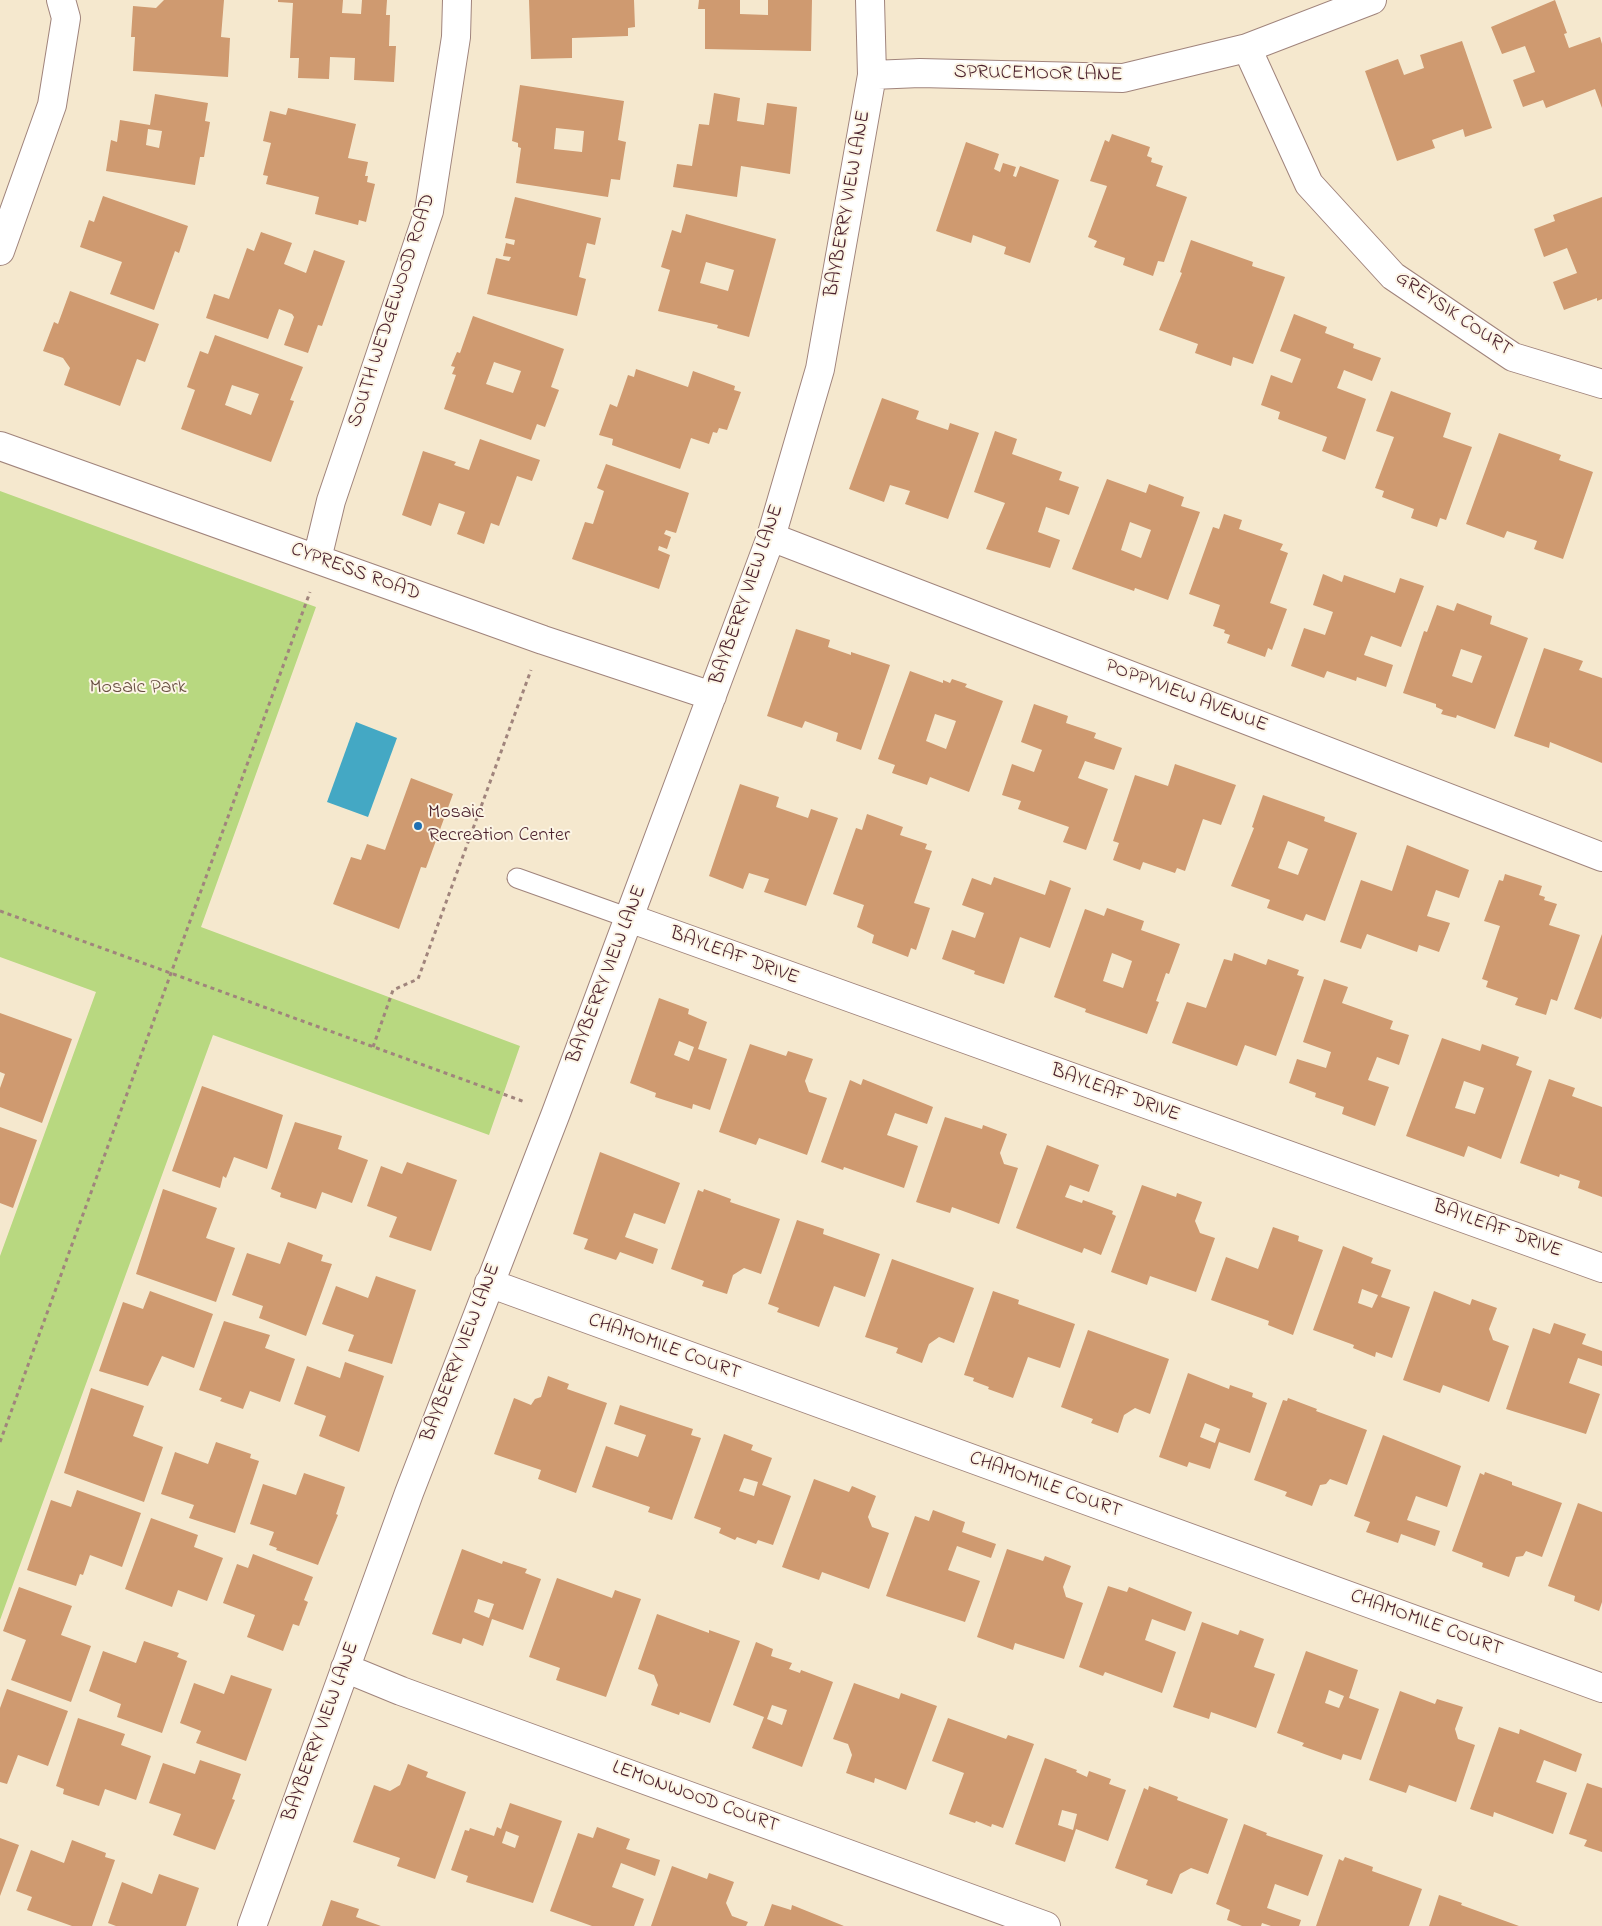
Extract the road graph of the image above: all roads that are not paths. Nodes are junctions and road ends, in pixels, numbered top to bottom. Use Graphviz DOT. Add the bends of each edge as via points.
graph roads {
  1 [pos="61,0"];
  2 [pos="457,0"];
  3 [pos="870,0"];
  4 [pos="1372,0"];
  5 [pos="1246,48"];
  6 [pos="872,75"];
  7 [pos="0,251"];
  8 [pos="1602,384"];
  9 [pos="0,446"];
  10 [pos="771,537"];
  11 [pos="319,560"];
  12 [pos="712,696"];
  13 [pos="1602,857"];
  14 [pos="517,878"];
  15 [pos="629,918"];
  16 [pos="1602,1268"];
  17 [pos="489,1283"];
  18 [pos="344,1668"];
  19 [pos="1602,1688"];
  20 [pos="252,1926"];
  21 [pos="1046,1926"];
  1 -- 7 [label="street" via="66,18 52,105"];
  2 -- 11 [label="street, SOUTH WEDGEWOOD ROAD" via="456,37 429,211 331,501"];
  3 -- 6 [label="street, BAYBERRY VIEW LANE"];
  4 -- 5 [label="street, SPRUCEMOOR LANE"];
  5 -- 6 [label="street, SPRUCEMOOR LANE" via="1123,78 920,73"];
  5 -- 8 [label="street, GREYSIK COURT" via="1309,184 1393,276 1513,357"];
  6 -- 10 [label="street, BAYBERRY VIEW LANE" via="820,369"];
  9 -- 11 [label="street, CYPRESS ROAD"];
  10 -- 12 [label="street, BAYBERRY VIEW LANE"];
  10 -- 13 [label="street, POPPYVIEW AVENUE"];
  11 -- 12 [label="street, CYPRESS ROAD"];
  12 -- 15 [label="street, BAYBERRY VIEW LANE"];
  14 -- 15 [label="lane"];
  15 -- 16 [label="street, BAYLEAF DRIVE"];
  15 -- 17 [label="street, BAYBERRY VIEW LANE"];
  17 -- 18 [label="street, BAYBERRY VIEW LANE"];
  17 -- 19 [label="street, CHAMOMILE COURT"];
  18 -- 20 [label="street, BAYBERRY VIEW LANE"];
  18 -- 21 [label="street, LEMONWOOD COURT"];
}
